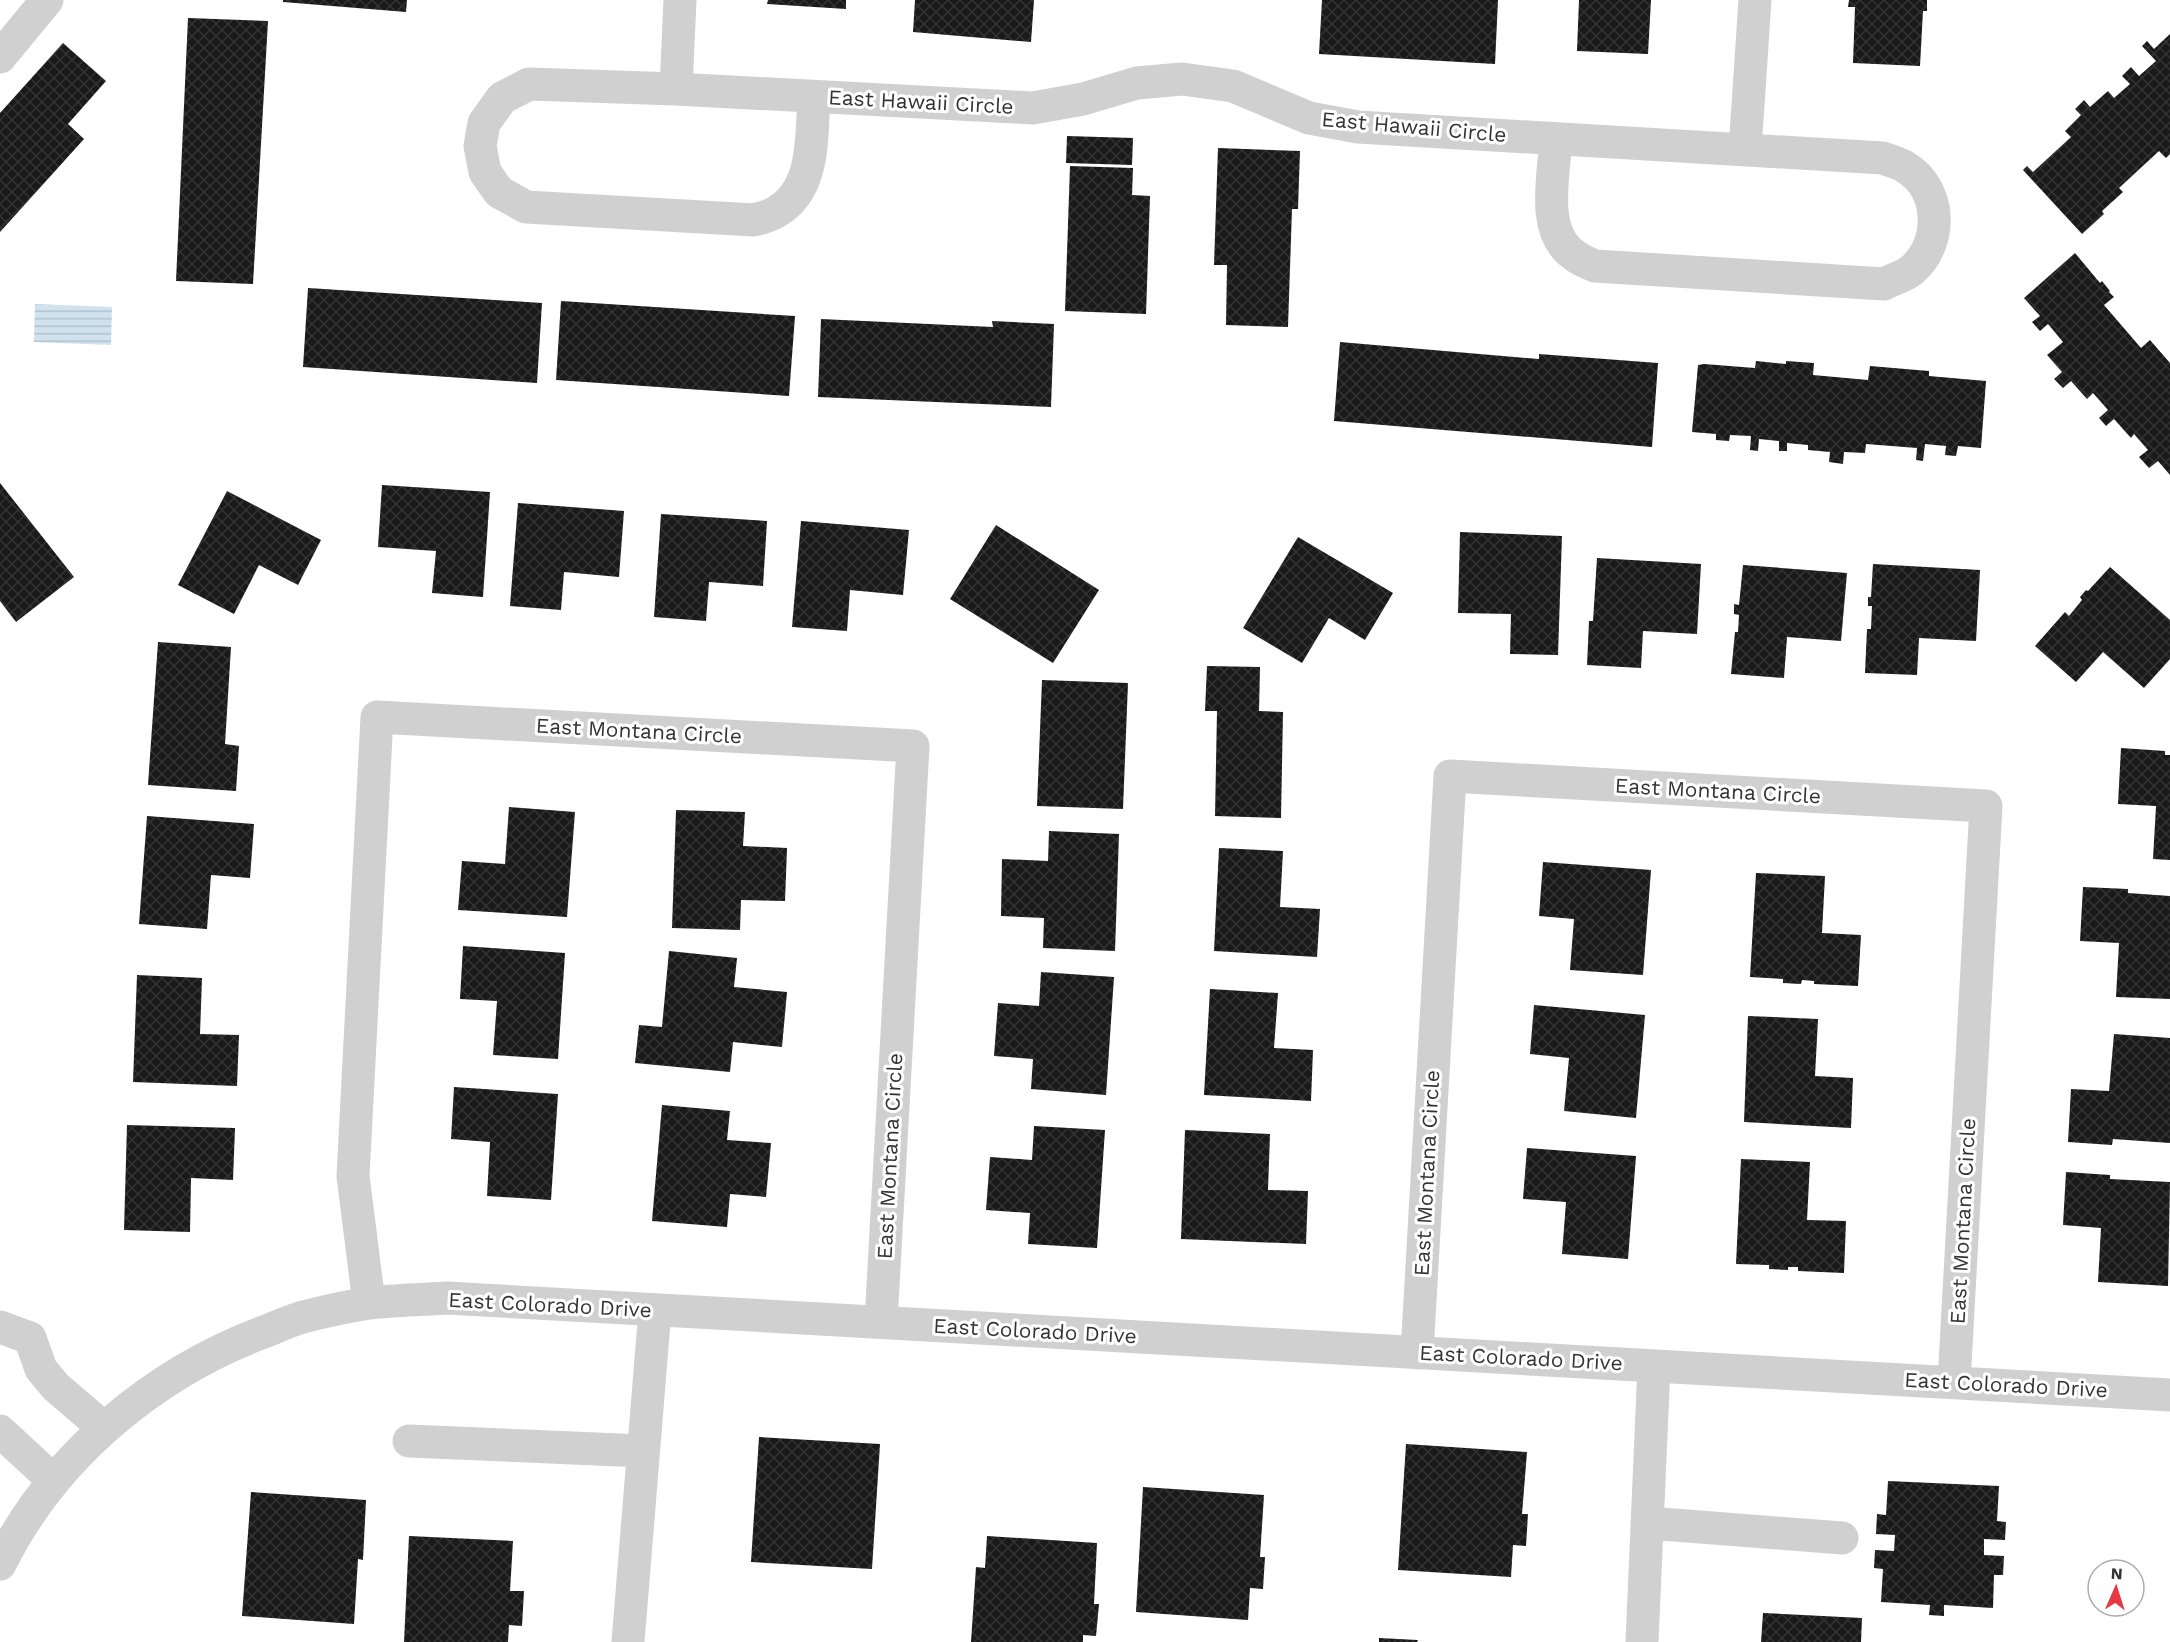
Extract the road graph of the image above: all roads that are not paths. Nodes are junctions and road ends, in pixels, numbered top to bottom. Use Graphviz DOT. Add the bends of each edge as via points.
graph roads {
  1 [pos="47,0"];
  2 [pos="680,0"];
  3 [pos="1755,0"];
  4 [pos="0,57"];
  5 [pos="676,89"];
  6 [pos="814,97"];
  7 [pos="1556,139"];
  8 [pos="1745,150"];
  9 [pos="369,1303"];
  10 [pos="655,1310"];
  11 [pos="881,1322"];
  12 [pos="0,1327"];
  13 [pos="1417,1353"];
  14 [pos="1654,1366"];
  15 [pos="1954,1382"];
  16 [pos="2170,1395"];
  17 [pos="104,1428"];
  18 [pos="0,1431"];
  19 [pos="409,1441"];
  20 [pos="643,1451"];
  21 [pos="54,1481"];
  22 [pos="1649,1523"];
  23 [pos="1842,1538"];
  24 [pos="0,1564"];
  25 [pos="628,1642"];
  26 [pos="1642,1642"];
  1 -- 4 [label="street"];
  2 -- 5 [label="street"];
  3 -- 8 [label="street"];
  5 -- 6 [label="street, East Hawaii Circle"];
  5 -- 6 [label="street, East Hawaii Circle" via="529,84 501,98 484,123 480,146 485,172 499,192 526,207 754,220 776,213 798,193 809,167"];
  6 -- 7 [label="street, East Hawaii Circle" via="1033,108 1137,83 1182,79 1233,86 1309,118 1358,127"];
  7 -- 8 [label="street, East Hawaii Circle"];
  7 -- 8 [label="street, East Hawaii Circle" via="1551,215 1558,237 1572,254 1595,266 1884,284 1912,271 1927,253 1935,225 1933,203 1922,182 1906,167 1883,158"];
  9 -- 10 [label="street, East Colorado Drive" via="447,1298"];
  9 -- 11 [label="street, East Montana Circle" via="353,1176 376,717 913,746"];
  9 -- 17 [label="street, East Colorado Drive" via="305,1316 232,1343 164,1381"];
  10 -- 11 [label="street, East Colorado Drive"];
  10 -- 20 [label="street"];
  11 -- 13 [label="street, East Colorado Drive"];
  12 -- 17 [label="street" via="30,1338 41,1369"];
  13 -- 14 [label="street, East Colorado Drive"];
  13 -- 15 [label="street, East Montana Circle" via="1450,776 1462,776 1986,806"];
  14 -- 15 [label="street, East Colorado Drive"];
  14 -- 22 [label="street"];
  15 -- 16 [label="street, East Colorado Drive"];
  17 -- 21 [label="street, East Colorado Drive"];
  18 -- 21 [label="street"];
  19 -- 20 [label="street"];
  20 -- 25 [label="street"];
  21 -- 24 [label="street, East Colorado Drive"];
  22 -- 23 [label="street"];
  22 -- 26 [label="street"];
}
